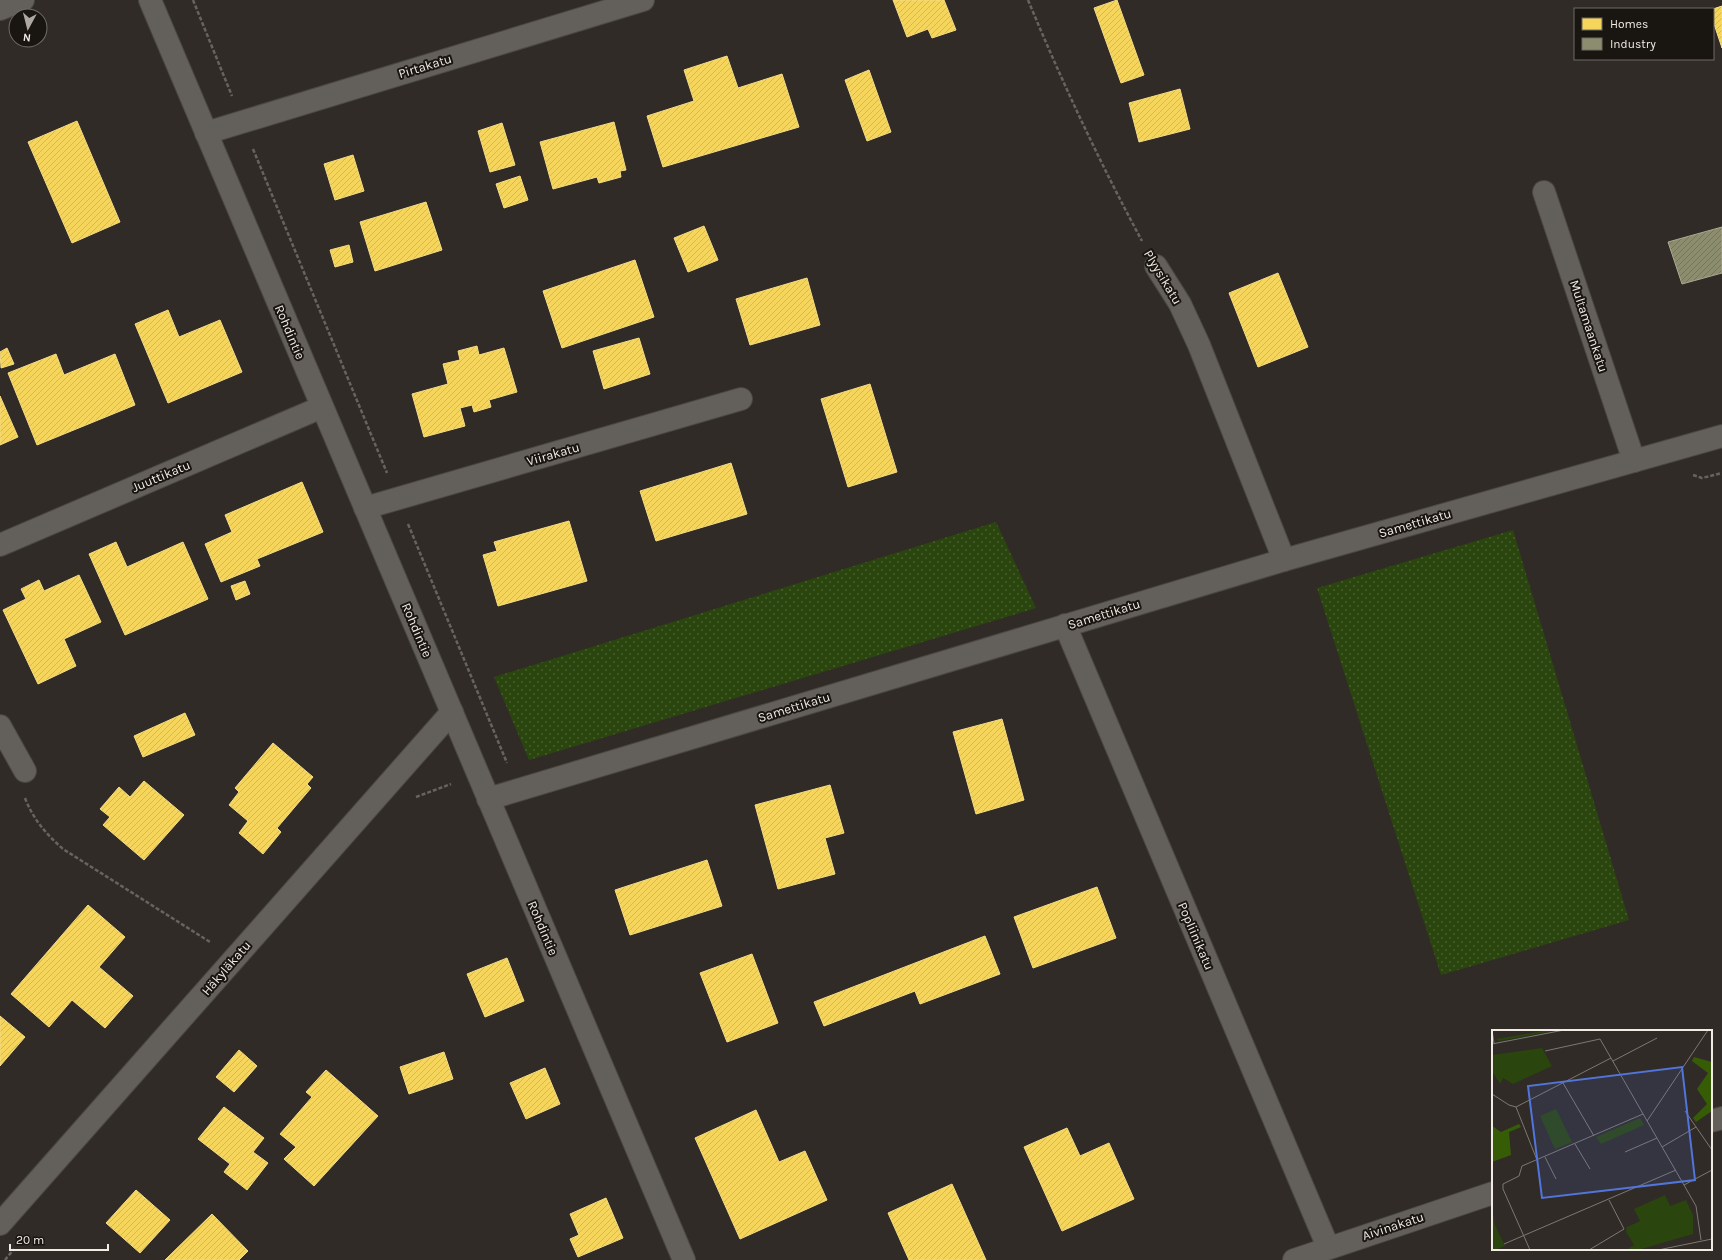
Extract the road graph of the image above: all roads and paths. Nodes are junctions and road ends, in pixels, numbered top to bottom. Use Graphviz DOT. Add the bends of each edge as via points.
graph roads {
  1 [pos="23,0"];
  2 [pos="150,0"];
  3 [pos="193,0"];
  4 [pos="643,0"];
  5 [pos="1028,0"];
  6 [pos="0,8"];
  7 [pos="242,122"];
  8 [pos="206,133"];
  9 [pos="1544,192"];
  10 [pos="1156,266"];
  11 [pos="741,399"];
  12 [pos="322,407"];
  13 [pos="1722,437"];
  14 [pos="1634,460"];
  15 [pos="398,499"];
  16 [pos="365,508"];
  17 [pos="0,545"];
  18 [pos="1284,560"];
  19 [pos="1065,625"];
  20 [pos="452,712"];
  21 [pos="0,726"];
  22 [pos="25,772"];
  23 [pos="479,778"];
  24 [pos="513,792"];
  25 [pos="488,799"];
  26 [pos="411,802"];
  27 [pos="236,958"];
  28 [pos="1722,1118"];
  29 [pos="1712,1121"];
  30 [pos="1492,1193"];
  31 [pos="0,1224"];
  32 [pos="1328,1247"];
  33 [pos="15,1248"];
  34 [pos="5,1260"];
  35 [pos="684,1260"];
  36 [pos="1294,1260"];
  1 -- 6 [label="street"];
  2 -- 8 [label="street, Rohdintie"];
  3 -- 7 [label="path"];
  4 -- 7 [label="street, Pirtakatu"];
  5 -- 10 [label="path, Plyysikatu" via="1083,124 1129,218"];
  7 -- 8 [label="street, Pirtakatu"];
  7 -- 15 [label="path"];
  8 -- 12 [label="street, Rohdintie"];
  9 -- 14 [label="street, Multamaankatu"];
  10 -- 18 [label="street, Plyysikatu" via="1180,304 1199,345"];
  11 -- 15 [label="street, Viirakatu"];
  12 -- 16 [label="street, Rohdintie"];
  12 -- 17 [label="street, Juuttikatu"];
  13 -- 14 [label="street, Samettikatu"];
  14 -- 18 [label="street, Samettikatu"];
  15 -- 16 [label="street, Viirakatu"];
  15 -- 24 [label="path" via="510,770"];
  16 -- 20 [label="street, Rohdintie"];
  18 -- 19 [label="street, Samettikatu"];
  19 -- 24 [label="street, Samettikatu"];
  19 -- 32 [label="street, Popliinikatu"];
  20 -- 23 [label="street, Rohdintie"];
  20 -- 27 [label="street, Häkyläkatu"];
  21 -- 22 [label="street"];
  22 -- 27 [label="path" via="21,788 30,811 45,833 63,849"];
  23 -- 25 [label="street, Rohdintie"];
  23 -- 26 [label="path" via="453,783"];
  24 -- 25 [label="street, Samettikatu"];
  25 -- 35 [label="street, Rohdintie"];
  27 -- 31 [label="street, Häkyläkatu"];
  28 -- 29 [label="street"];
  30 -- 32 [label="street, Aivinakatu"];
  32 -- 36 [label="street, Aivinakatu"];
  33 -- 34 [label="path"];
}
